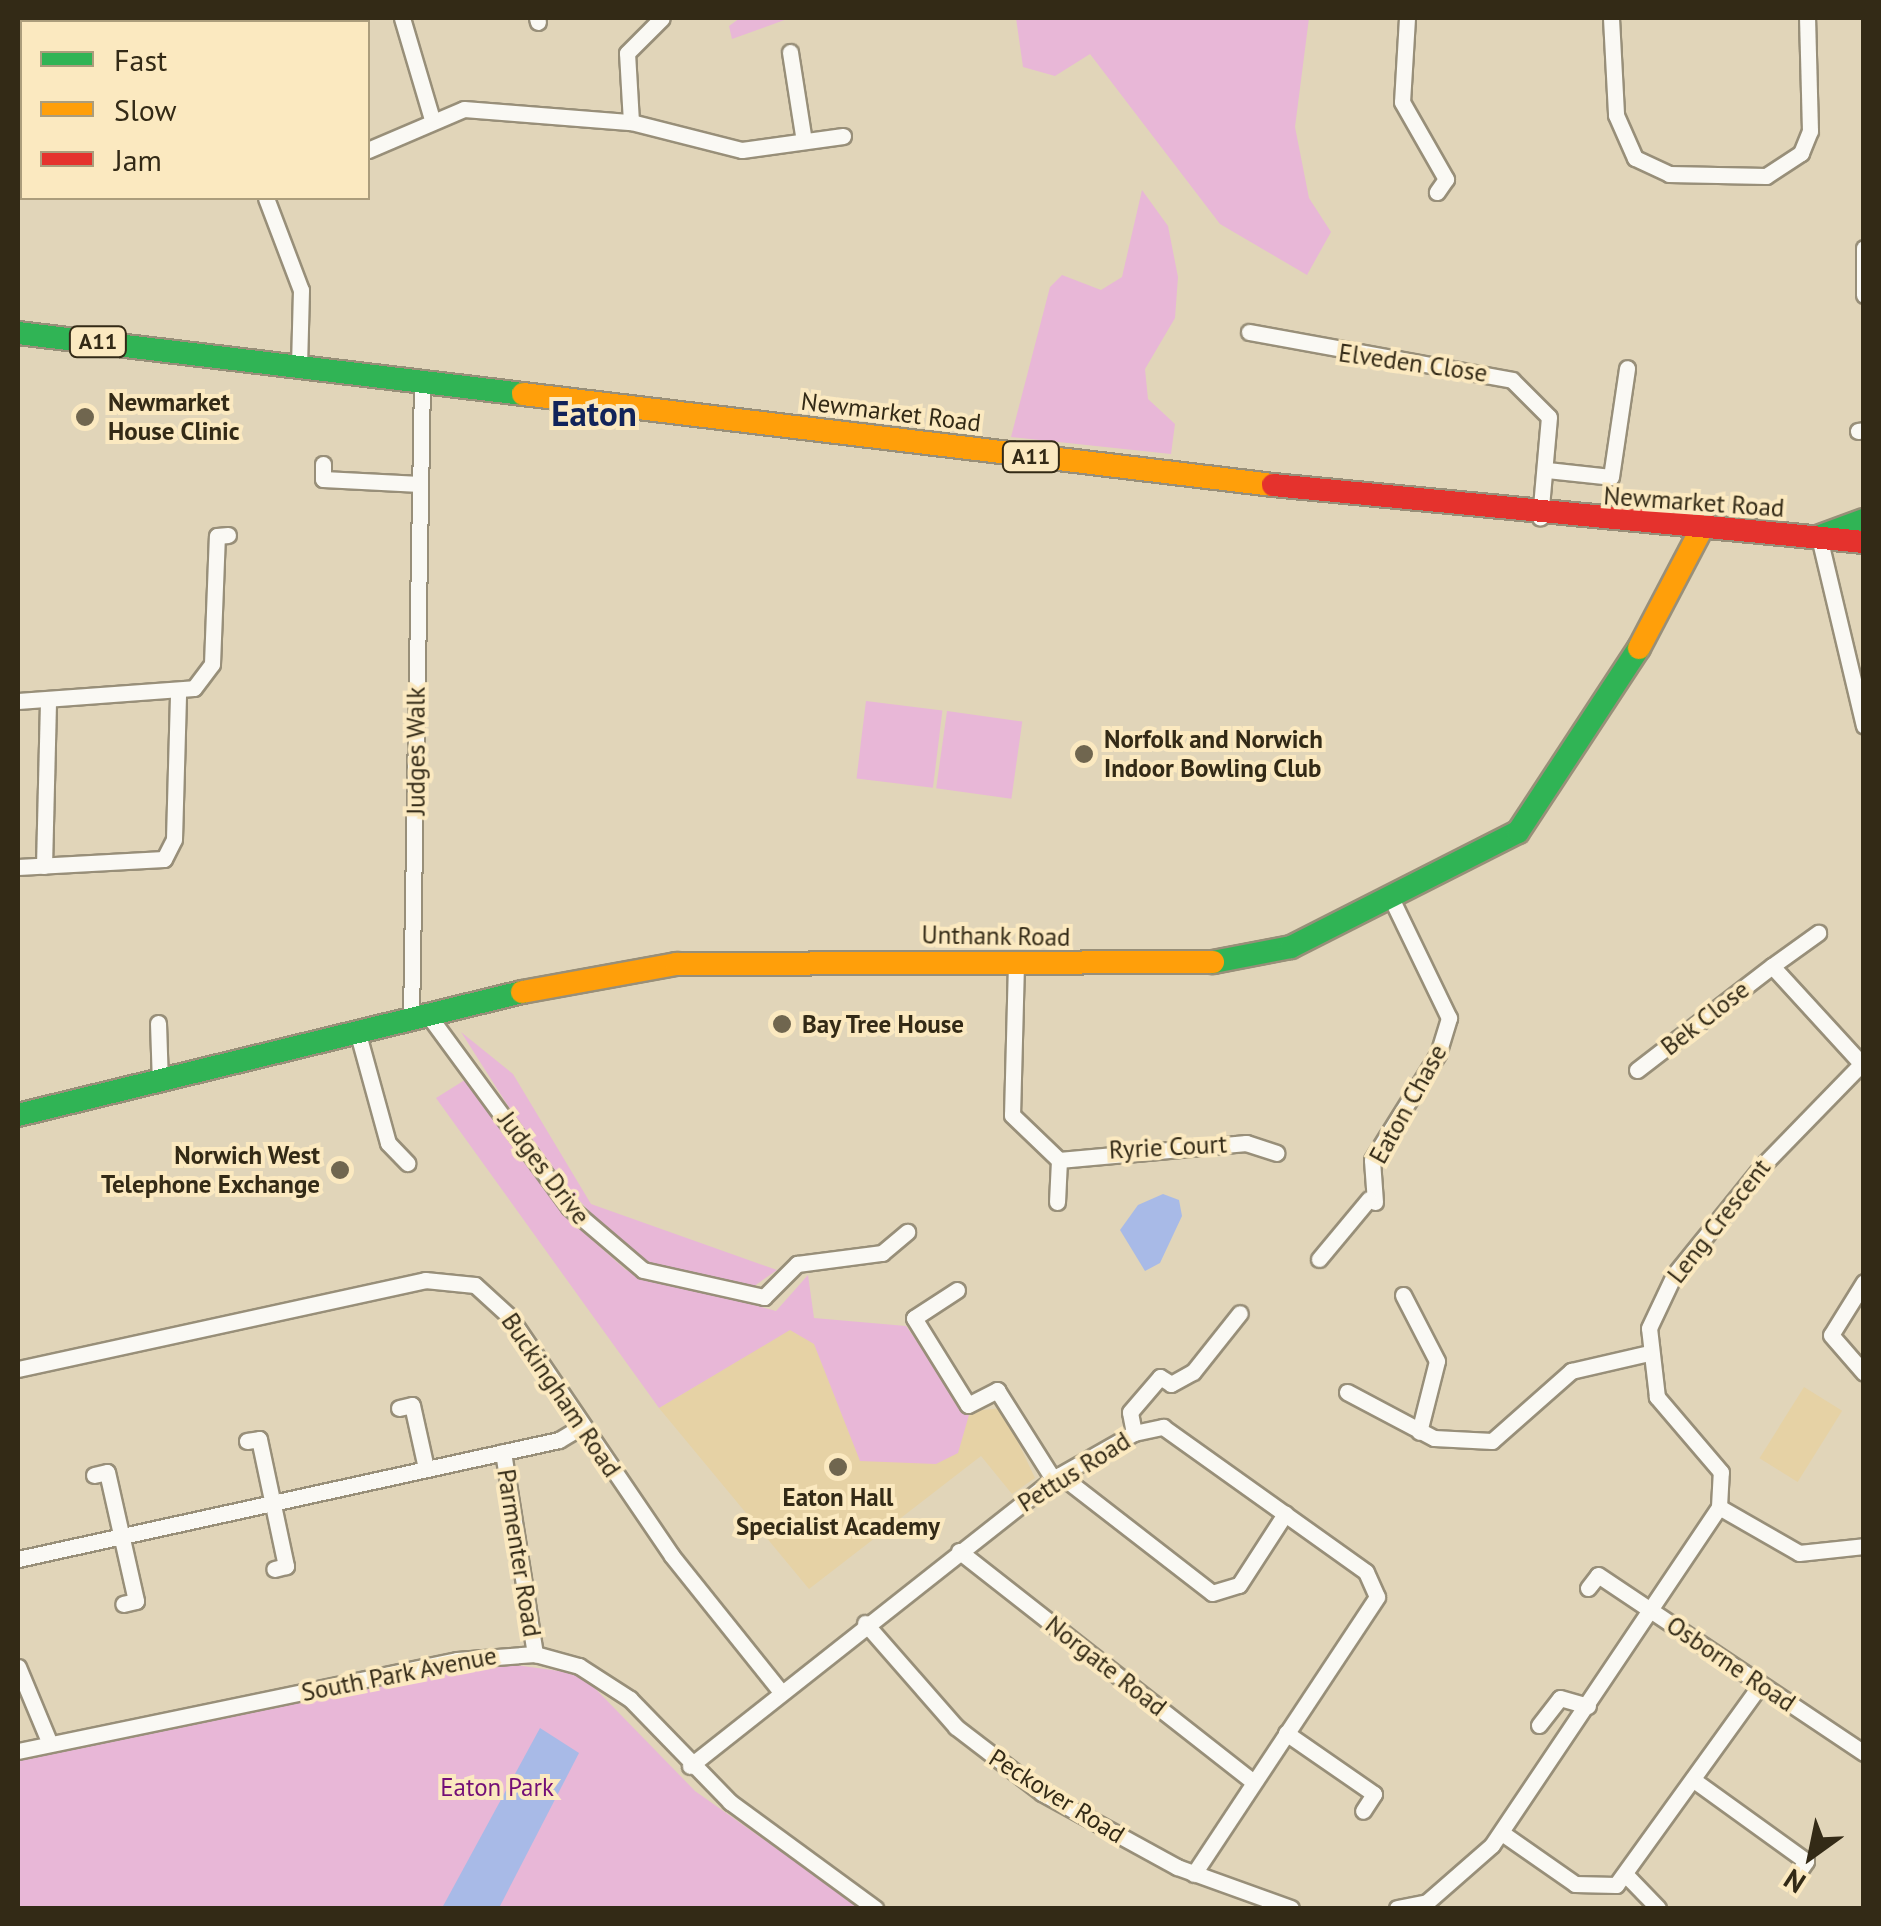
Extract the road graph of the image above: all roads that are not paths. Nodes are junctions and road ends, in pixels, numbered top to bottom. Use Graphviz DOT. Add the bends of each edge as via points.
graph roads {
  1 [pos="402,18"];
  2 [pos="662,18"];
  3 [pos="1408,18"];
  4 [pos="1610,18"];
  5 [pos="1807,18"];
  6 [pos="790,52"];
  7 [pos="810,68"];
  8 [pos="792,71"];
  9 [pos="432,119"];
  10 [pos="631,122"];
  11 [pos="843,136"];
  12 [pos="804,141"];
  13 [pos="370,149"];
  14 [pos="1445,183"];
  15 [pos="267,200"];
  16 [pos="1860,245"];
  17 [pos="1864,296"];
  18 [pos="1249,332"];
  19 [pos="18,334"];
  20 [pos="1268,338"];
  21 [pos="1264,355"];
  22 [pos="299,366"];
  23 [pos="1626,368"];
  24 [pos="422,380"];
  25 [pos="1547,470"];
  26 [pos="323,477"];
  27 [pos="420,484"];
  28 [pos="1540,518"];
  29 [pos="1864,520"];
  30 [pos="1662,530"];
  31 [pos="1700,532"];
  32 [pos="217,535"];
  33 [pos="1819,537"];
  34 [pos="1864,542"];
  35 [pos="1670,579"];
  36 [pos="178,694"];
  37 [pos="48,700"];
  38 [pos="18,701"];
  39 [pos="1864,726"];
  40 [pos="44,866"];
  41 [pos="18,868"];
  42 [pos="1392,902"];
  43 [pos="1818,933"];
  44 [pos="1782,934"];
  45 [pos="1796,948"];
  46 [pos="1016,964"];
  47 [pos="1772,966"];
  48 [pos="418,1014"];
  49 [pos="158,1023"];
  50 [pos="358,1034"];
  51 [pos="1862,1062"];
  52 [pos="1637,1070"];
  53 [pos="160,1082"];
  54 [pos="18,1115"];
  55 [pos="1276,1153"];
  56 [pos="1059,1160"];
  57 [pos="408,1163"];
  58 [pos="1057,1202"];
  59 [pos="907,1232"];
  60 [pos="1320,1258"];
  61 [pos="1864,1282"];
  62 [pos="957,1290"];
  63 [pos="1403,1295"];
  64 [pos="1232,1316"];
  65 [pos="1649,1353"];
  66 [pos="18,1369"];
  67 [pos="1864,1373"];
  68 [pos="1347,1392"];
  69 [pos="412,1405"];
  70 [pos="582,1427"];
  71 [pos="1418,1432"];
  72 [pos="1134,1433"];
  73 [pos="259,1439"];
  74 [pos="503,1452"];
  75 [pos="426,1468"];
  76 [pos="107,1472"];
  77 [pos="1057,1477"];
  78 [pos="273,1502"];
  79 [pos="1718,1507"];
  80 [pos="1286,1514"];
  81 [pos="121,1537"];
  82 [pos="1864,1546"];
  83 [pos="959,1552"];
  84 [pos="18,1558"];
  85 [pos="287,1566"];
  86 [pos="1597,1574"];
  87 [pos="136,1601"];
  88 [pos="1652,1610"];
  89 [pos="865,1623"];
  90 [pos="535,1654"];
  91 [pos="18,1667"];
  92 [pos="1760,1685"];
  93 [pos="781,1692"];
  94 [pos="1588,1706"];
  95 [pos="1539,1724"];
  96 [pos="1286,1734"];
  97 [pos="50,1744"];
  98 [pos="18,1751"];
  99 [pos="1864,1753"];
  100 [pos="690,1766"];
  101 [pos="1384,1779"];
  102 [pos="1252,1781"];
  103 [pos="1695,1781"];
  104 [pos="1374,1794"];
  105 [pos="1362,1810"];
  106 [pos="1502,1832"];
  107 [pos="1807,1861"];
  108 [pos="1194,1874"];
  109 [pos="1628,1877"];
  110 [pos="1429,1905"];
  111 [pos="876,1908"];
  112 [pos="1291,1908"];
  113 [pos="1398,1908"];
  114 [pos="1658,1908"];
  1 -- 9 [label="street"];
  2 -- 10 [label="street" via="627,53"];
  3 -- 14 [label="street" via="1402,102"];
  4 -- 5 [label="street" via="1616,116 1635,158 1669,174 1766,176 1801,153 1810,131"];
  6 -- 8 [label="street"];
  7 -- 8 [label="street"];
  8 -- 12 [label="street"];
  9 -- 10 [label="street" via="464,108"];
  9 -- 13 [label="street"];
  10 -- 12 [label="street" via="742,150"];
  11 -- 12 [label="street"];
  15 -- 22 [label="street" via="301,290"];
  16 -- 17 [label="street"];
  18 -- 20 [label="street, Elveden Close"];
  19 -- 22 [label="main road, Newmarket Road / A11"];
  20 -- 21 [label="street"];
  20 -- 25 [label="street, Elveden Close" via="1512,380 1549,417"];
  22 -- 24 [label="main road, Newmarket Road / A11"];
  23 -- 25 [label="street" via="1611,477"];
  24 -- 27 [label="street, Judges Walk"];
  24 -- 28 [label="main road, Newmarket Road / A11"];
  25 -- 28 [label="street, Elveden Close"];
  26 -- 27 [label="street"];
  27 -- 48 [label="street, Judges Walk"];
  28 -- 30 [label="main road, Newmarket Road / A11"];
  29 -- 33 [label="main road, Newmarket Road / A11"];
  30 -- 31 [label="main road, Newmarket Road / A11"];
  30 -- 35 [label="main road"];
  31 -- 33 [label="main road, Newmarket Road / A11"];
  31 -- 35 [label="main road, Unthank Road"];
  32 -- 36 [label="street" via="212,664"];
  33 -- 34 [label="main road, Newmarket Road / A11"];
  33 -- 39 [label="street"];
  35 -- 42 [label="main road, Unthank Road" via="1629,670 1527,822"];
  36 -- 37 [label="street"];
  36 -- 40 [label="street" via="172,850 154,863"];
  37 -- 38 [label="street"];
  37 -- 40 [label="street"];
  40 -- 41 [label="street"];
  42 -- 46 [label="main road, Unthank Road" via="1291,947 1225,962"];
  42 -- 60 [label="street, Eaton Chase" via="1449,1018 1438,1054 1372,1160 1368,1210"];
  43 -- 45 [label="street, Bek Close"];
  44 -- 45 [label="street"];
  45 -- 47 [label="street, Bek Close"];
  46 -- 48 [label="main road, Unthank Road" via="676,964"];
  46 -- 56 [label="street" via="1012,1115"];
  47 -- 51 [label="street, Bek Close"];
  47 -- 52 [label="street, Bek Close"];
  48 -- 50 [label="main road, Unthank Road"];
  48 -- 59 [label="street, Judges Drive" via="569,1206 643,1270 764,1297 796,1264 882,1252"];
  49 -- 53 [label="street"];
  50 -- 53 [label="main road, Unthank Road"];
  50 -- 57 [label="street" via="381,1146"];
  51 -- 65 [label="street, Leng Crescent" via="1812,1104 1674,1276 1649,1328"];
  53 -- 54 [label="main road, Unthank Road"];
  55 -- 56 [label="street, Ryrie Court" via="1246,1143"];
  56 -- 58 [label="street"];
  61 -- 67 [label="street" via="1830,1343"];
  62 -- 77 [label="street" via="914,1318 968,1405 997,1390"];
  63 -- 71 [label="street" via="1424,1320 1437,1361"];
  64 -- 72 [label="street" via="1193,1372 1171,1384 1160,1377 1130,1412"];
  65 -- 71 [label="street" via="1571,1370 1492,1441"];
  65 -- 79 [label="street, Leng Crescent" via="1657,1397 1721,1472"];
  66 -- 70 [label="street, Buckingham Road" via="458,1279 498,1301"];
  68 -- 71 [label="street"];
  69 -- 75 [label="street"];
  70 -- 74 [label="street"];
  70 -- 93 [label="street, Buckingham Road"];
  72 -- 77 [label="street, Pettus Road"];
  72 -- 80 [label="street, Pettus Road" via="1164,1427"];
  73 -- 78 [label="street"];
  74 -- 75 [label="street"];
  74 -- 90 [label="street, Parmenter Road"];
  75 -- 78 [label="street"];
  76 -- 81 [label="street"];
  77 -- 80 [label="street" via="1212,1592 1239,1585"];
  77 -- 83 [label="street, Pettus Road"];
  78 -- 81 [label="street"];
  78 -- 85 [label="street"];
  79 -- 82 [label="street" via="1800,1553"];
  79 -- 88 [label="street"];
  80 -- 96 [label="street, Pettus Road" via="1366,1572 1376,1597"];
  81 -- 84 [label="street"];
  81 -- 87 [label="street"];
  83 -- 89 [label="street, Pettus Road"];
  83 -- 102 [label="street, Norgate Road"];
  86 -- 88 [label="street, Osborne Road"];
  88 -- 92 [label="street, Osborne Road"];
  88 -- 94 [label="street"];
  89 -- 93 [label="street, Pettus Road"];
  89 -- 108 [label="street, Peckover Road" via="990,1756"];
  90 -- 97 [label="street, South Park Avenue" via="458,1660"];
  90 -- 100 [label="street, South Park Avenue" via="615,1688"];
  91 -- 97 [label="street"];
  92 -- 99 [label="street, Osborne Road"];
  92 -- 103 [label="street"];
  93 -- 100 [label="street, Pettus Road"];
  94 -- 95 [label="street" via="1560,1698"];
  94 -- 106 [label="street"];
  96 -- 102 [label="street, Pettus Road"];
  96 -- 104 [label="street"];
  97 -- 98 [label="street, South Park Avenue"];
  100 -- 111 [label="street, South Park Avenue"];
  101 -- 104 [label="street"];
  102 -- 108 [label="street, Pettus Road"];
  103 -- 107 [label="street"];
  103 -- 109 [label="street"];
  104 -- 105 [label="street"];
  106 -- 109 [label="street" via="1576,1884 1605,1889"];
  106 -- 110 [label="street"];
  108 -- 112 [label="street, Peckover Road"];
  109 -- 114 [label="street"];
  110 -- 113 [label="street"];
}
